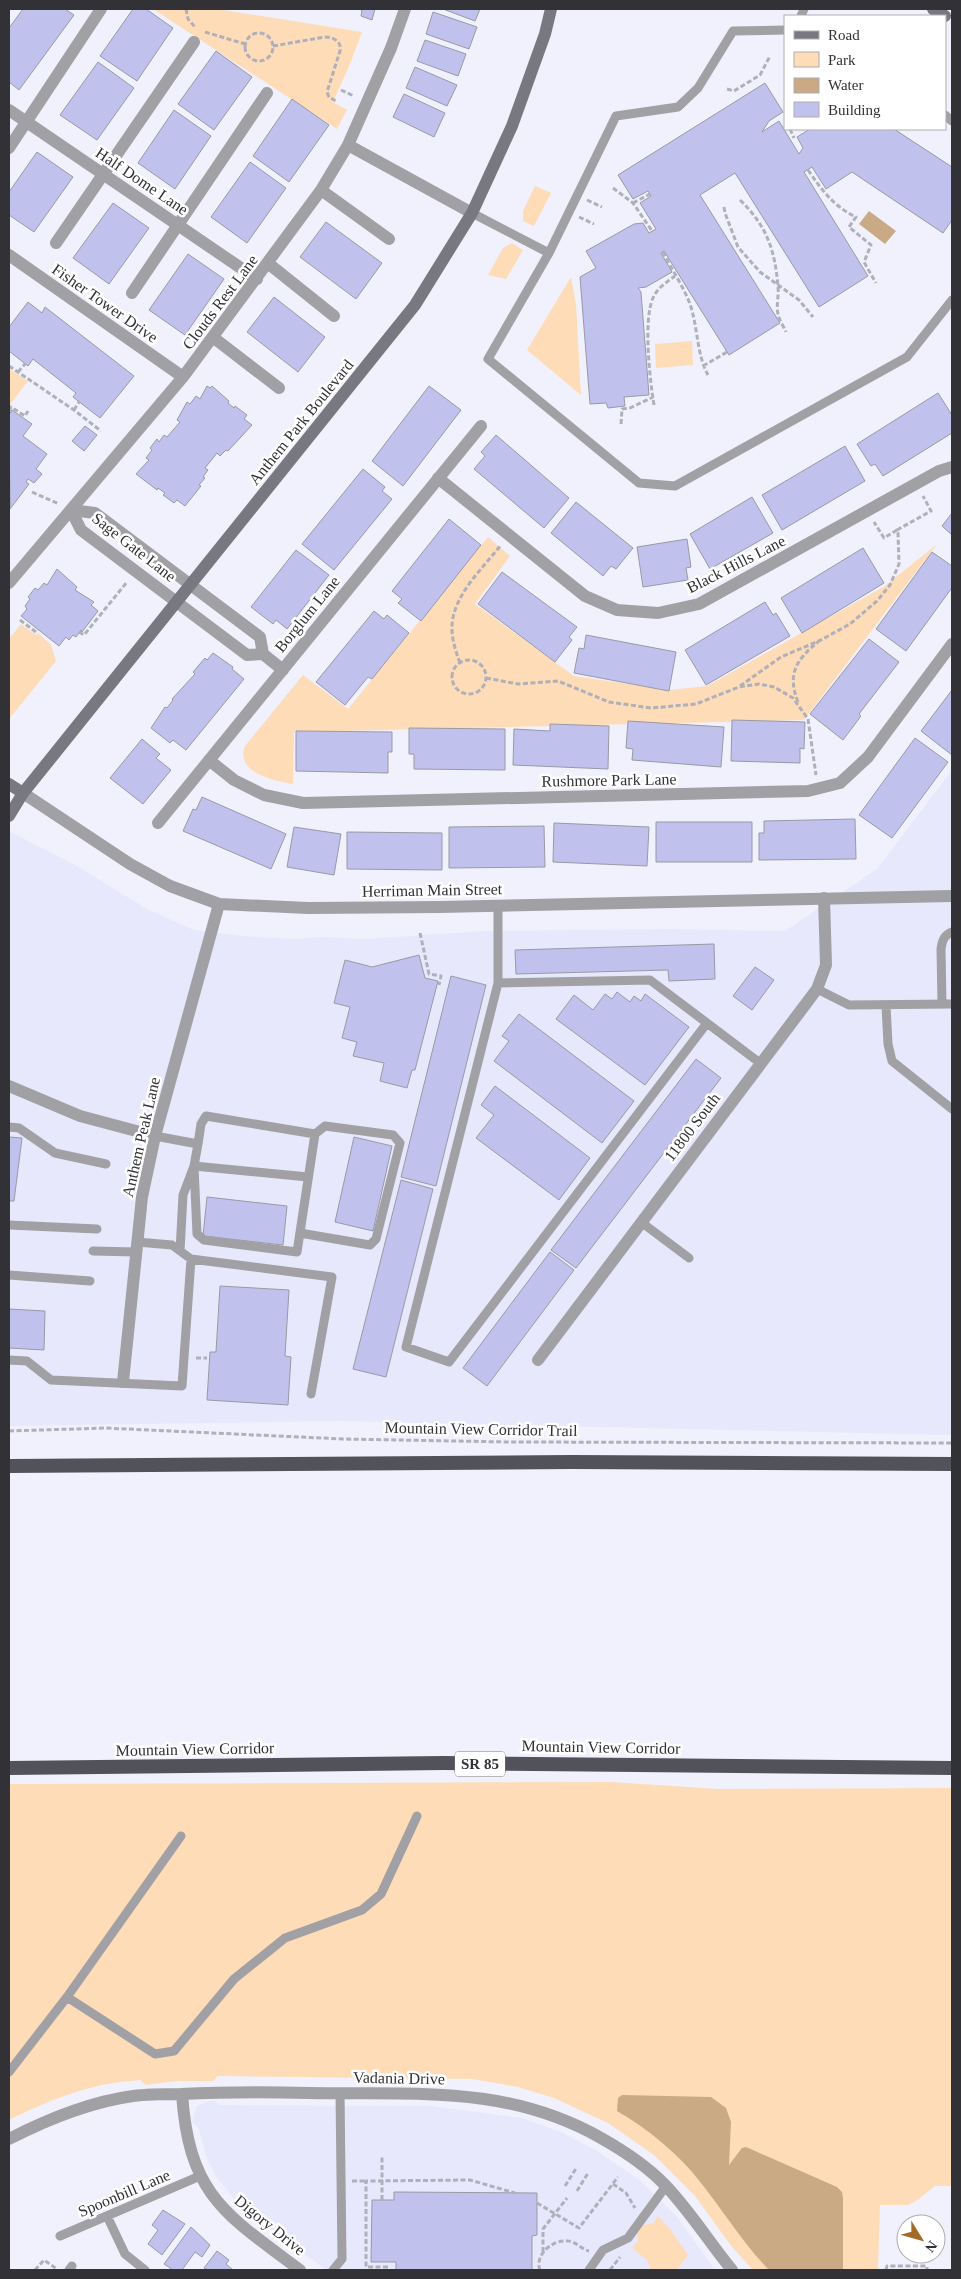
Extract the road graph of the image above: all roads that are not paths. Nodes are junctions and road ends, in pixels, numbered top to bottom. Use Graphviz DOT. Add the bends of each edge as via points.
graph roads {
  1 [pos="101,9"];
  2 [pos="405,9"];
  3 [pos="551,9"];
  4 [pos="784,30"];
  5 [pos="194,42"];
  6 [pos="268,93"];
  7 [pos="9,110"];
  8 [pos="26,122"];
  9 [pos="348,145"];
  10 [pos="9,148"];
  11 [pos="104,174"];
  12 [pos="321,190"];
  13 [pos="472,213"];
  14 [pos="178,225"];
  15 [pos="389,239"];
  16 [pos="56,243"];
  17 [pos="549,253"];
  18 [pos="11,260"];
  19 [pos="268,264"];
  20 [pos="257,279"];
  21 [pos="132,293"];
  22 [pos="952,300"];
  23 [pos="334,316"];
  24 [pos="214,338"];
  25 [pos="183,378"];
  26 [pos="279,388"];
  27 [pos="481,426"];
  28 [pos="952,466"];
  29 [pos="438,478"];
  30 [pos="71,510"];
  31 [pos="9,583"];
  32 [pos="191,585"];
  33 [pos="177,602"];
  34 [pos="952,644"];
  35 [pos="263,654"];
  36 [pos="282,670"];
  37 [pos="209,760"];
  38 [pos="9,784"];
  39 [pos="23,793"];
  40 [pos="9,816"];
  41 [pos="158,823"];
  42 [pos="952,896"];
  43 [pos="824,898"];
  44 [pos="219,904"];
  45 [pos="498,906"];
  46 [pos="952,932"];
  47 [pos="498,983"];
  48 [pos="817,989"];
  49 [pos="942,1004"];
  50 [pos="952,1004"];
  51 [pos="886,1006"];
  52 [pos="707,1023"];
  53 [pos="760,1063"];
  54 [pos="9,1086"];
  55 [pos="952,1109"];
  56 [pos="9,1127"];
  57 [pos="315,1134"];
  58 [pos="155,1136"];
  59 [pos="198,1144"];
  60 [pos="106,1164"];
  61 [pos="194,1166"];
  62 [pos="308,1178"];
  63 [pos="641,1222"];
  64 [pos="9,1225"];
  65 [pos="97,1229"];
  66 [pos="300,1233"];
  67 [pos="137,1247"];
  68 [pos="93,1251"];
  69 [pos="180,1251"];
  70 [pos="689,1258"];
  71 [pos="192,1259"];
  72 [pos="9,1275"];
  73 [pos="90,1281"];
  74 [pos="9,1360"];
  75 [pos="538,1360"];
  76 [pos="123,1382"];
  77 [pos="311,1394"];
  78 [pos="952,1464"];
  79 [pos="9,1466"];
  80 [pos="9,1768"];
  81 [pos="952,1768"];
  82 [pos="417,1816"];
  83 [pos="180,1836"];
  84 [pos="67,1997"];
  85 [pos="9,2072"];
  86 [pos="340,2093"];
  87 [pos="182,2094"];
  88 [pos="9,2139"];
  89 [pos="200,2176"];
  90 [pos="666,2186"];
  91 [pos="107,2216"];
  92 [pos="60,2236"];
  93 [pos="145,2270"];
  94 [pos="300,2270"];
  95 [pos="332,2270"];
  96 [pos="589,2270"];
  97 [pos="732,2270"];
  1 -- 8 [label="street"];
  2 -- 9 [label="street, Clouds Rest Lane" via="392,48"];
  3 -- 13 [label="main road, Anthem Park Boulevard" via="512,126"];
  4 -- 17 [label="lane" via="733,31 698,88 678,107 616,116"];
  5 -- 11 [label="street"];
  6 -- 14 [label="street"];
  7 -- 8 [label="street, Half Dome Lane"];
  8 -- 10 [label="street"];
  8 -- 11 [label="street, Half Dome Lane"];
  9 -- 12 [label="street, Clouds Rest Lane"];
  9 -- 13 [label="street"];
  11 -- 14 [label="street, Half Dome Lane"];
  11 -- 16 [label="street"];
  12 -- 15 [label="street"];
  12 -- 19 [label="street, Clouds Rest Lane"];
  13 -- 17 [label="lane"];
  13 -- 32 [label="main road, Anthem Park Boulevard" via="415,305"];
  14 -- 20 [label="street, Half Dome Lane"];
  14 -- 21 [label="street"];
  17 -- 22 [label="lane" via="488,359 639,483 675,486 906,357"];
  18 -- 25 [label="street, Fisher Tower Drive"];
  19 -- 20 [label="street, Clouds Rest Lane"];
  19 -- 23 [label="street"];
  20 -- 24 [label="street, Clouds Rest Lane"];
  24 -- 25 [label="street, Clouds Rest Lane"];
  24 -- 26 [label="street"];
  25 -- 30 [label="street, Clouds Rest Lane"];
  27 -- 29 [label="street, Borglum Lane"];
  28 -- 29 [label="street, Black Hills Lane" via="699,604 658,613 617,610 585,596"];
  29 -- 36 [label="street, Borglum Lane"];
  30 -- 31 [label="street, Clouds Rest Lane"];
  30 -- 32 [label="street, Sage Gate Lane" via="95,512"];
  30 -- 33 [label="street, Sage Gate Lane" via="81,530"];
  32 -- 33 [label="main road, Anthem Park Boulevard"];
  32 -- 35 [label="street, Sage Gate Lane" via="260,637"];
  33 -- 35 [label="street, Sage Gate Lane" via="247,655"];
  33 -- 39 [label="main road, Anthem Park Boulevard"];
  34 -- 37 [label="street, Rushmore Park Lane" via="868,756 840,783 808,791 303,803 264,794 234,780"];
  35 -- 36 [label="street"];
  36 -- 37 [label="street, Borglum Lane"];
  37 -- 41 [label="street, Borglum Lane"];
  38 -- 39 [label="main road, Herriman Main Street"];
  39 -- 40 [label="main road, Anthem Park Boulevard"];
  39 -- 44 [label="street, Herriman Main Street" via="130,864 170,886"];
  42 -- 43 [label="street, Herriman Main Street"];
  43 -- 45 [label="street, Herriman Main Street"];
  43 -- 48 [label="street, 11800 South" via="826,964"];
  44 -- 45 [label="street, Herriman Main Street" via="308,908"];
  44 -- 58 [label="street, Anthem Peak Lane"];
  45 -- 47 [label="lane"];
  46 -- 49 [label="lane" via="946,934 942,941"];
  47 -- 52 [label="lane" via="650,980"];
  47 -- 52 [label="lane" via="406,1347 449,1362"];
  48 -- 51 [label="lane" via="849,1005"];
  48 -- 53 [label="street, 11800 South"];
  49 -- 50 [label="lane"];
  49 -- 51 [label="lane"];
  51 -- 55 [label="lane" via="892,1061"];
  52 -- 53 [label="lane"];
  53 -- 63 [label="street, 11800 South"];
  54 -- 58 [label="street" via="80,1116"];
  56 -- 60 [label="lane" via="19,1128 55,1153"];
  57 -- 59 [label="lane" via="206,1116 201,1124"];
  57 -- 62 [label="lane"];
  57 -- 66 [label="lane" via="325,1126 393,1135 400,1143 376,1239 370,1245"];
  58 -- 59 [label="lane"];
  58 -- 67 [label="street, Anthem Peak Lane" via="142,1197"];
  59 -- 61 [label="lane"];
  61 -- 62 [label="lane"];
  61 -- 66 [label="lane" via="198,1234 204,1240 297,1252"];
  61 -- 69 [label="lane" via="183,1195"];
  62 -- 66 [label="lane"];
  63 -- 70 [label="lane"];
  63 -- 75 [label="street, 11800 South"];
  64 -- 65 [label="lane"];
  67 -- 68 [label="lane"];
  67 -- 69 [label="lane" via="172,1245"];
  67 -- 76 [label="street, Anthem Peak Lane"];
  69 -- 71 [label="lane"];
  71 -- 76 [label="lane" via="182,1386"];
  71 -- 77 [label="lane" via="332,1278"];
  72 -- 73 [label="lane"];
  74 -- 76 [label="lane" via="27,1361 51,1380"];
  78 -- 79 [label="highway" via="571,1462"];
  80 -- 81 [label="highway, Mountain View Corridor / SR 85" via="443,1763"];
  82 -- 84 [label="lane" via="381,1894 362,1910 285,1938 234,1979 174,2051 155,2054"];
  83 -- 84 [label="lane"];
  84 -- 85 [label="lane"];
  86 -- 87 [label="street, Vadania Drive" via="226,2091"];
  86 -- 90 [label="street, Vadania Drive" via="456,2095 521,2105 564,2120 601,2138 645,2167"];
  86 -- 95 [label="lane" via="342,2259"];
  87 -- 88 [label="street, Vadania Drive" via="134,2096 104,2102 57,2116"];
  87 -- 89 [label="street, Digory Drive" via="186,2136"];
  89 -- 91 [label="lane, Spoonbill Lane"];
  89 -- 94 [label="street, Digory Drive" via="216,2202 233,2219"];
  90 -- 96 [label="lane" via="628,2238 603,2250"];
  90 -- 97 [label="street, Vadania Drive"];
  91 -- 92 [label="lane, Spoonbill Lane"];
  91 -- 93 [label="lane" via="121,2248"];
}
